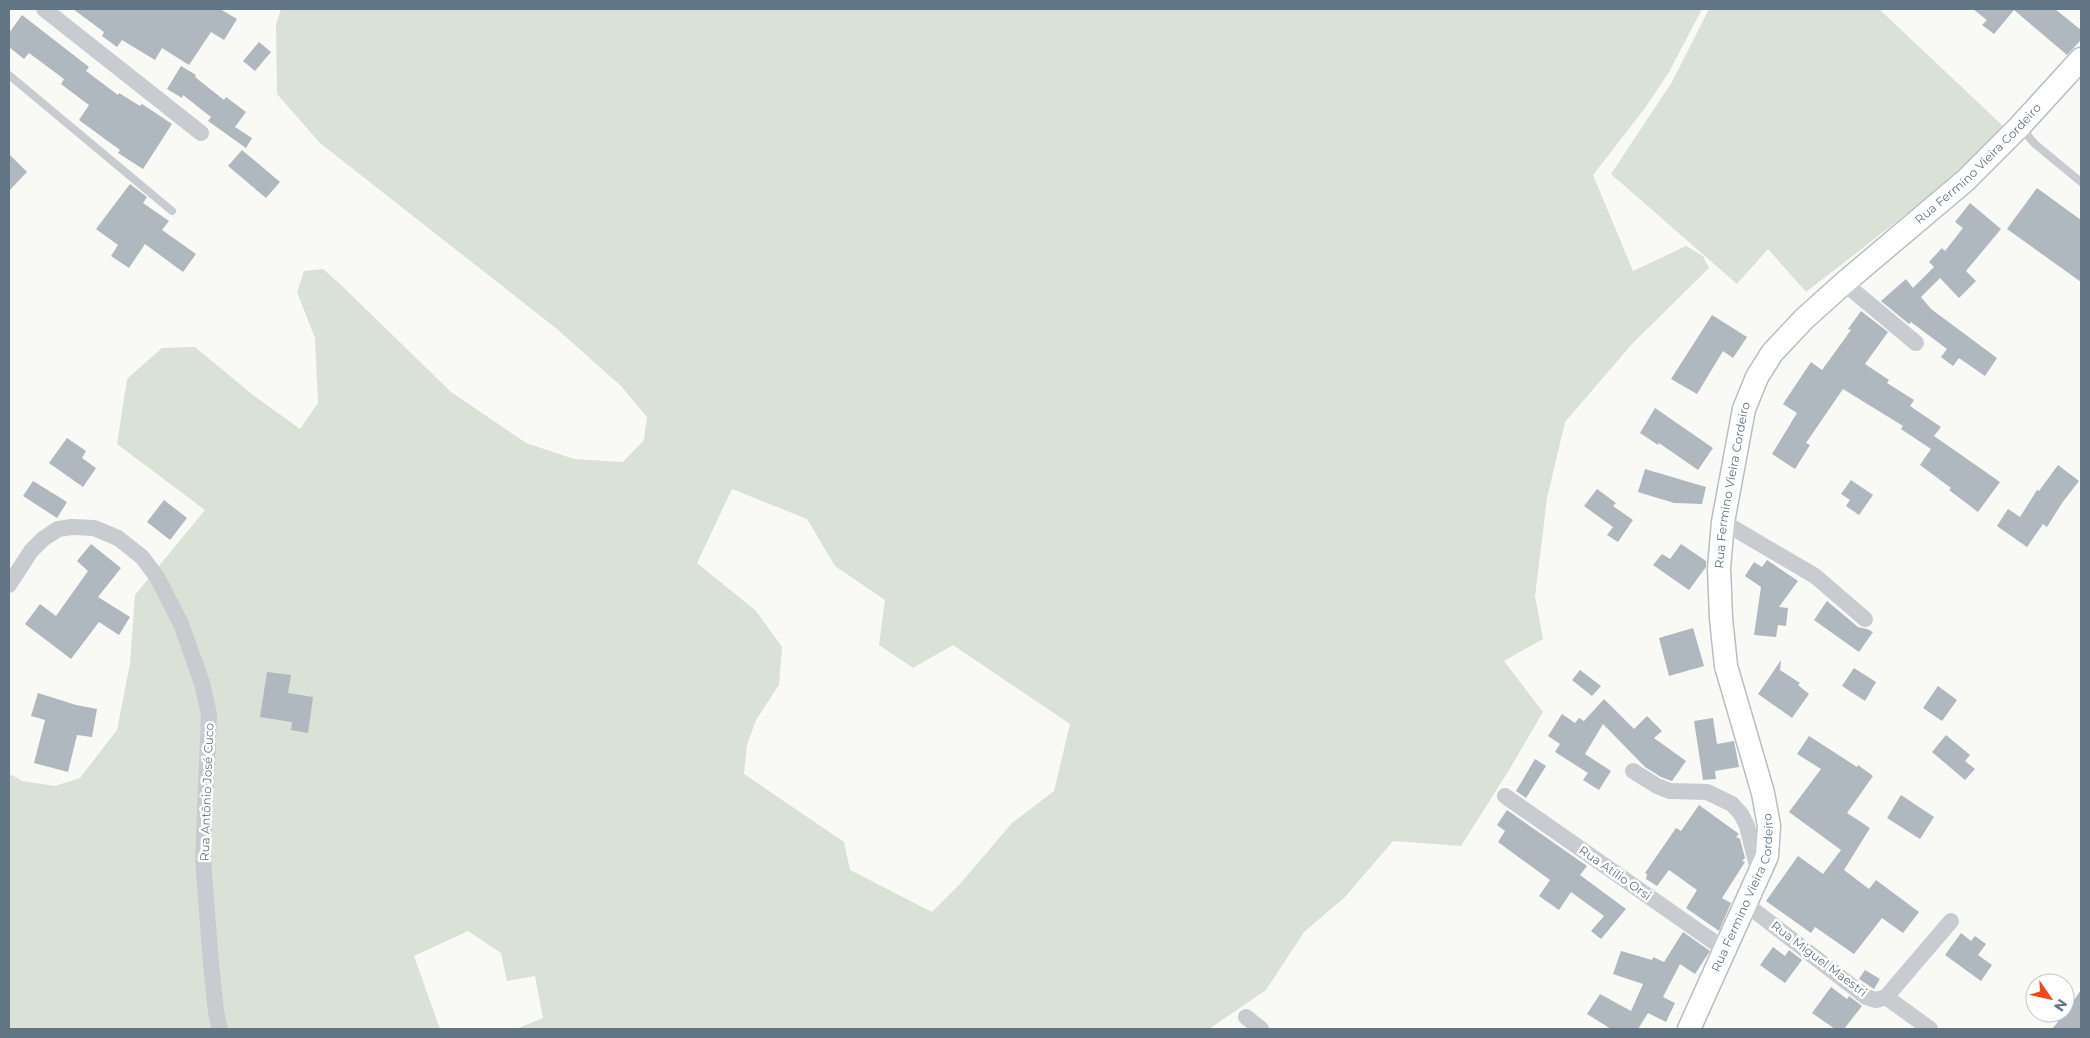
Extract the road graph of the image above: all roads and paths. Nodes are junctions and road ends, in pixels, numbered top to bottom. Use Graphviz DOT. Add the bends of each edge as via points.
graph roads {
  1 [pos="44,9"];
  2 [pos="2081,59"];
  3 [pos="9,75"];
  4 [pos="2019,127"];
  5 [pos="201,133"];
  6 [pos="2081,182"];
  7 [pos="172,211"];
  8 [pos="1844,283"];
  9 [pos="1916,343"];
  10 [pos="1723,522"];
  11 [pos="9,584"];
  12 [pos="1866,618"];
  13 [pos="1633,771"];
  14 [pos="1505,796"];
  15 [pos="1759,874"];
  16 [pos="1746,904"];
  17 [pos="1951,921"];
  18 [pos="1724,949"];
  19 [pos="1886,998"];
  20 [pos="1246,1017"];
  21 [pos="220,1029"];
  22 [pos="1261,1029"];
  23 [pos="1689,1029"];
  24 [pos="1930,1029"];
  1 -- 5 [label="street"];
  2 -- 4 [label="street, Rua Fermino Vieira Cordeiro"];
  3 -- 7 [label="lane"];
  4 -- 6 [label="lane"];
  4 -- 8 [label="street, Rua Fermino Vieira Cordeiro" via="1966,180"];
  8 -- 9 [label="street"];
  8 -- 10 [label="street, Rua Fermino Vieira Cordeiro" via="1778,346 1757,377 1744,408"];
  10 -- 12 [label="street" via="1815,576"];
  10 -- 15 [label="street, Rua Fermino Vieira Cordeiro" via="1719,568 1726,666 1763,793 1769,826 1767,856"];
  11 -- 21 [label="street, Rua Antônio José Cuco" via="31,551 58,529 94,528 118,538 142,557 181,624 202,683 209,714 203,858 211,964"];
  13 -- 15 [label="street" via="1670,791 1707,792 1732,804 1747,826"];
  14 -- 18 [label="street, Rua Atílio Orsi"];
  15 -- 16 [label="street, Rua Fermino Vieira Cordeiro"];
  16 -- 18 [label="street, Rua Fermino Vieira Cordeiro"];
  16 -- 19 [label="street, Rua Miguel Maestri" via="1866,997"];
  17 -- 19 [label="street, Rua Miguel Maestri"];
  18 -- 23 [label="street, Rua Fermino Vieira Cordeiro"];
  19 -- 24 [label="street"];
  20 -- 22 [label="street"];
}
